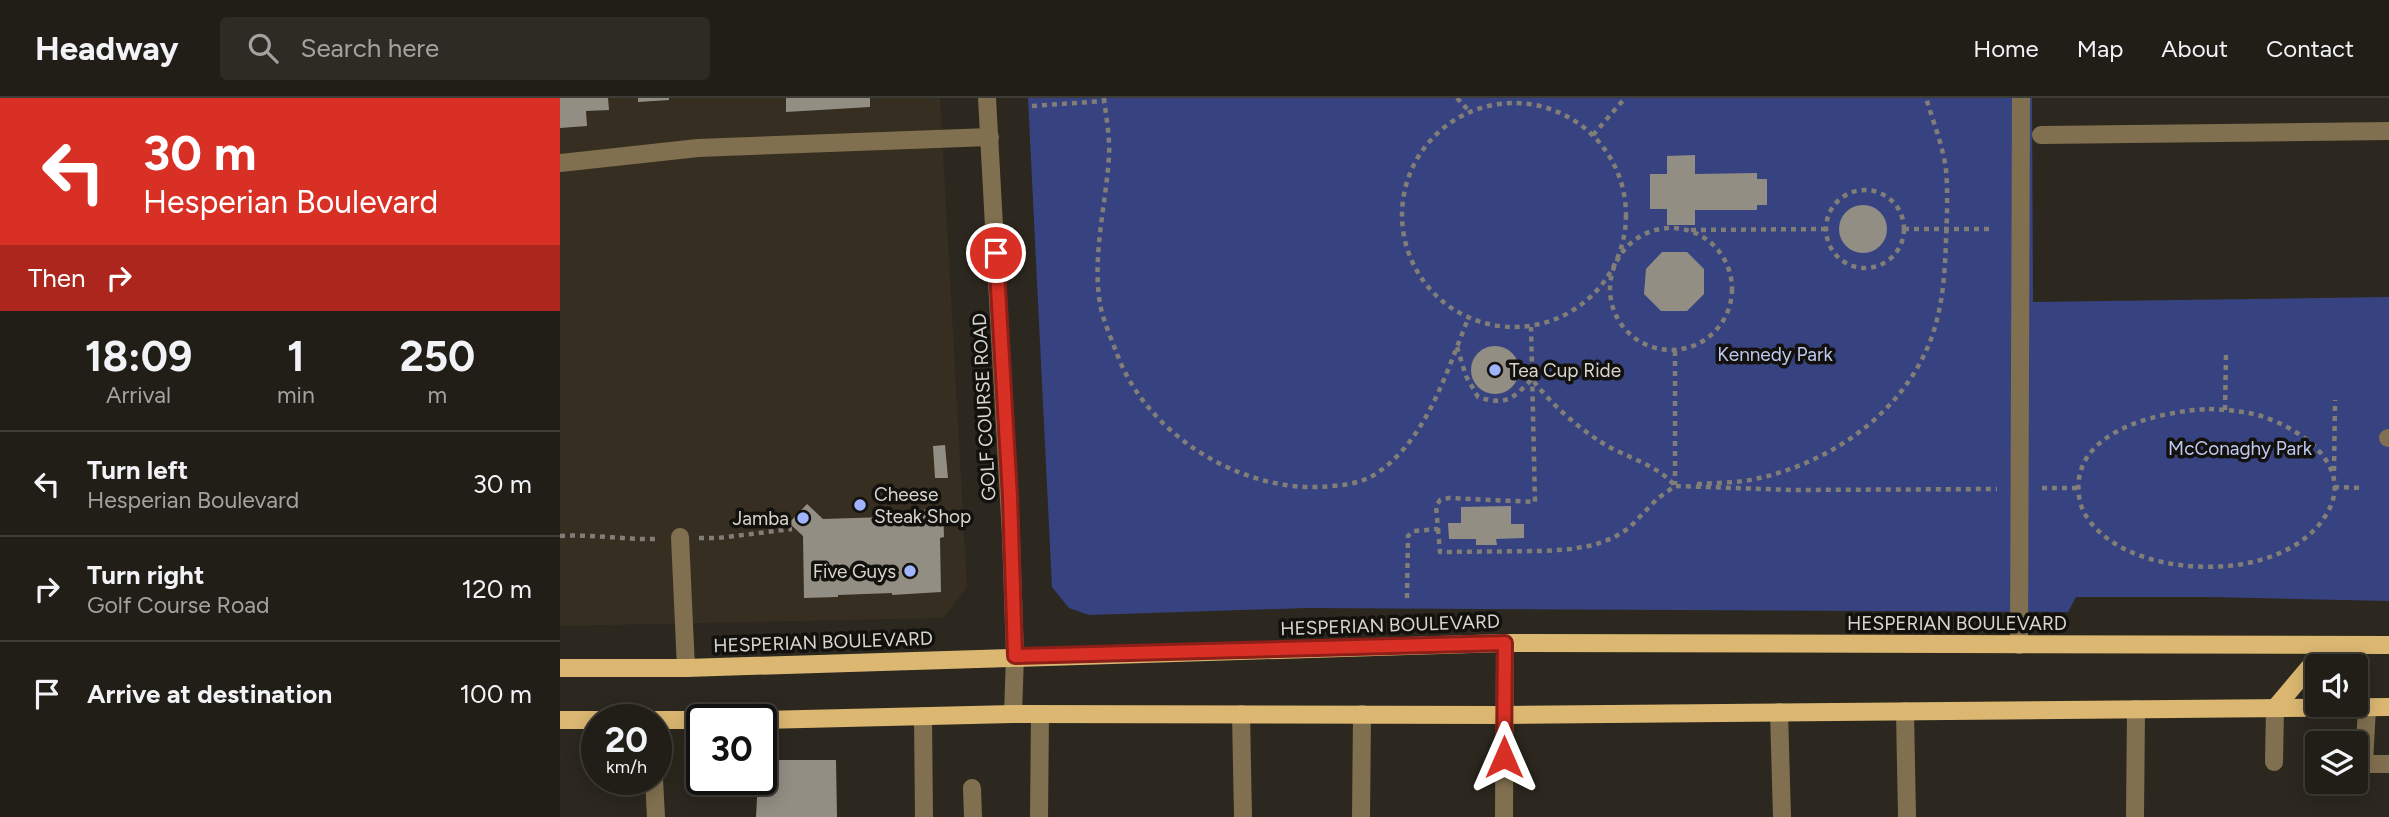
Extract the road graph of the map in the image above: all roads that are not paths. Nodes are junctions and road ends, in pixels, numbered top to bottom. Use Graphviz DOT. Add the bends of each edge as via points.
graph roads {
  1 [pos="988,98"];
  2 [pos="2021,98"];
  3 [pos="2389,131"];
  4 [pos="2041,135"];
  5 [pos="990,137"];
  6 [pos="560,163"];
  7 [pos="680,537"];
  8 [pos="1505,643"];
  9 [pos="2019,645"];
  10 [pos="2380,645"];
  11 [pos="1015,656"];
  12 [pos="560,668"];
  13 [pos="686,668"];
  14 [pos="2368,707"];
  15 [pos="2389,707"];
  16 [pos="2275,708"];
  17 [pos="2305,708"];
  18 [pos="2136,709"];
  19 [pos="1905,711"];
  20 [pos="1780,712"];
  21 [pos="1040,713"];
  22 [pos="1013,714"];
  23 [pos="1241,714"];
  24 [pos="1362,714"];
  25 [pos="1504,715"];
  26 [pos="923,716"];
  27 [pos="2366,717"];
  28 [pos="560,720"];
  29 [pos="581,720"];
  30 [pos="777,720"];
  31 [pos="2274,762"];
  32 [pos="2389,764"];
  33 [pos="972,788"];
  34 [pos="655,795"];
  35 [pos="656,817"];
  36 [pos="924,817"];
  37 [pos="973,817"];
  38 [pos="1039,817"];
  39 [pos="1243,817"];
  40 [pos="1361,817"];
  41 [pos="1504,817"];
  42 [pos="1782,817"];
  43 [pos="1907,817"];
  44 [pos="2134,817"];
  1 -- 5 [label="street, GOLF COURSE ROAD"];
  2 -- 9 [label="street"];
  3 -- 4 [label="street"];
  5 -- 6 [label="street" via="698,148"];
  5 -- 11 [label="street, GOLF COURSE ROAD"];
  7 -- 13 [label="street"];
  8 -- 9 [label="main road, HESPERIAN BOULEVARD"];
  8 -- 11 [label="main road, HESPERIAN BOULEVARD"];
  8 -- 25 [label="street"];
  9 -- 10 [label="main road, HESPERIAN BOULEVARD"];
  10 -- 16 [label="main road" via="2313,663"];
  11 -- 13 [label="main road, HESPERIAN BOULEVARD"];
  11 -- 22 [label="street, GOLF COURSE ROAD"];
  12 -- 13 [label="main road, HESPERIAN BOULEVARD"];
  14 -- 15 [label="main road"];
  16 -- 17 [label="main road"];
  16 -- 18 [label="main road"];
  16 -- 31 [label="street"];
  18 -- 19 [label="main road"];
  18 -- 44 [label="street"];
  19 -- 20 [label="main road"];
  19 -- 43 [label="street"];
  20 -- 25 [label="main road"];
  20 -- 42 [label="street"];
  21 -- 22 [label="main road"];
  21 -- 23 [label="main road"];
  21 -- 38 [label="street"];
  22 -- 26 [label="main road"];
  23 -- 24 [label="main road"];
  23 -- 39 [label="street"];
  24 -- 25 [label="main road"];
  24 -- 40 [label="street"];
  25 -- 41 [label="street"];
  26 -- 30 [label="main road"];
  26 -- 36 [label="street"];
  27 -- 32 [label="street" via="2364,764"];
  28 -- 29 [label="main road"];
  33 -- 37 [label="street"];
  34 -- 35 [label="street"];
}
